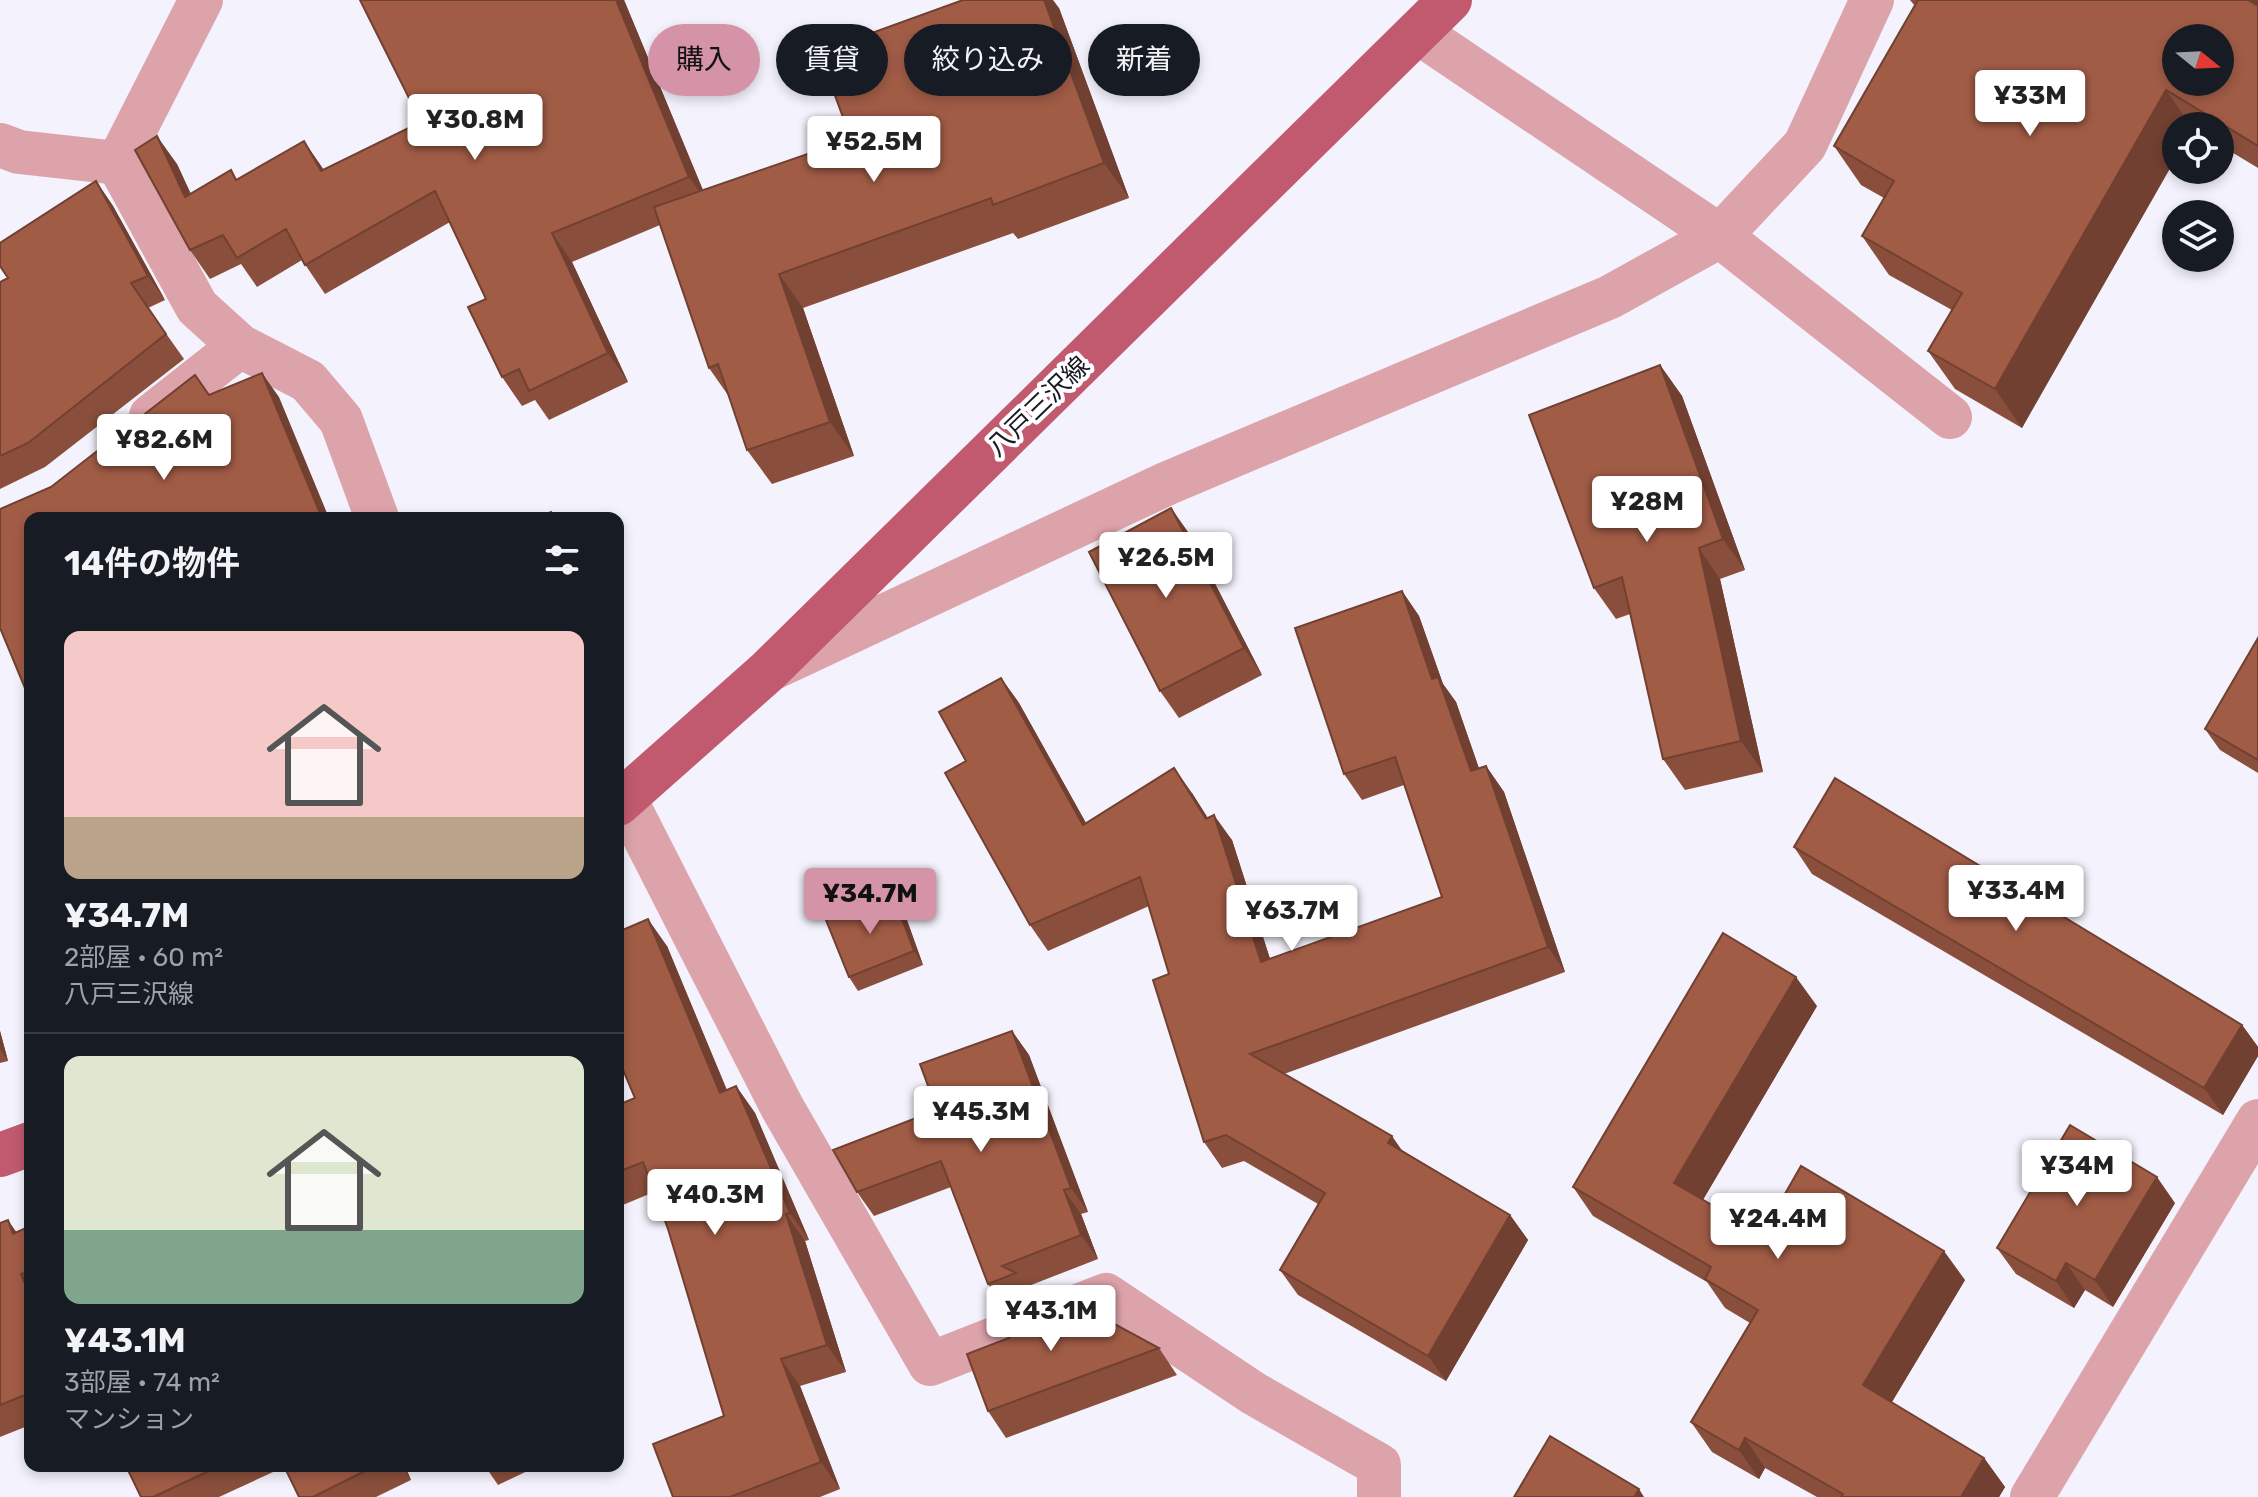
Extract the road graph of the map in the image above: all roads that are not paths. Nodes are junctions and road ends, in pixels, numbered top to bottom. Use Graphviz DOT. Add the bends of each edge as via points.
graph roads {
  1 [pos="201,0"];
  2 [pos="1450,0"];
  3 [pos="1872,0"];
  4 [pos="1419,33"];
  5 [pos="0,145"];
  6 [pos="118,163"];
  7 [pos="1720,236"];
  8 [pos="240,346"];
  9 [pos="1950,417"];
  10 [pos="119,441"];
  11 [pos="375,512"];
  12 [pos="768,671"];
  13 [pos="624,800"];
  14 [pos="624,806"];
  15 [pos="2258,1121"];
  16 [pos="24,1146"];
  17 [pos="0,1155"];
  18 [pos="1379,1497"];
  19 [pos="2032,1497"];
  1 -- 6 [label="street"];
  2 -- 4 [label="main road, 八戸三沢線"];
  3 -- 7 [label="street" via="1805,145"];
  4 -- 7 [label="street"];
  4 -- 12 [label="main road, 八戸三沢線"];
  5 -- 6 [label="street" via="19,152"];
  6 -- 8 [label="street" via="197,307"];
  7 -- 9 [label="street"];
  7 -- 12 [label="street" via="1610,297 1168,483"];
  8 -- 10 [label="street"];
  8 -- 11 [label="street" via="308,381 341,420"];
  12 -- 13 [label="main road, 八戸三沢線"];
  14 -- 18 [label="street" via="782,1107 930,1364 1106,1295 1253,1393 1379,1465"];
  15 -- 19 [label="street"];
  16 -- 17 [label="main road"];
}
